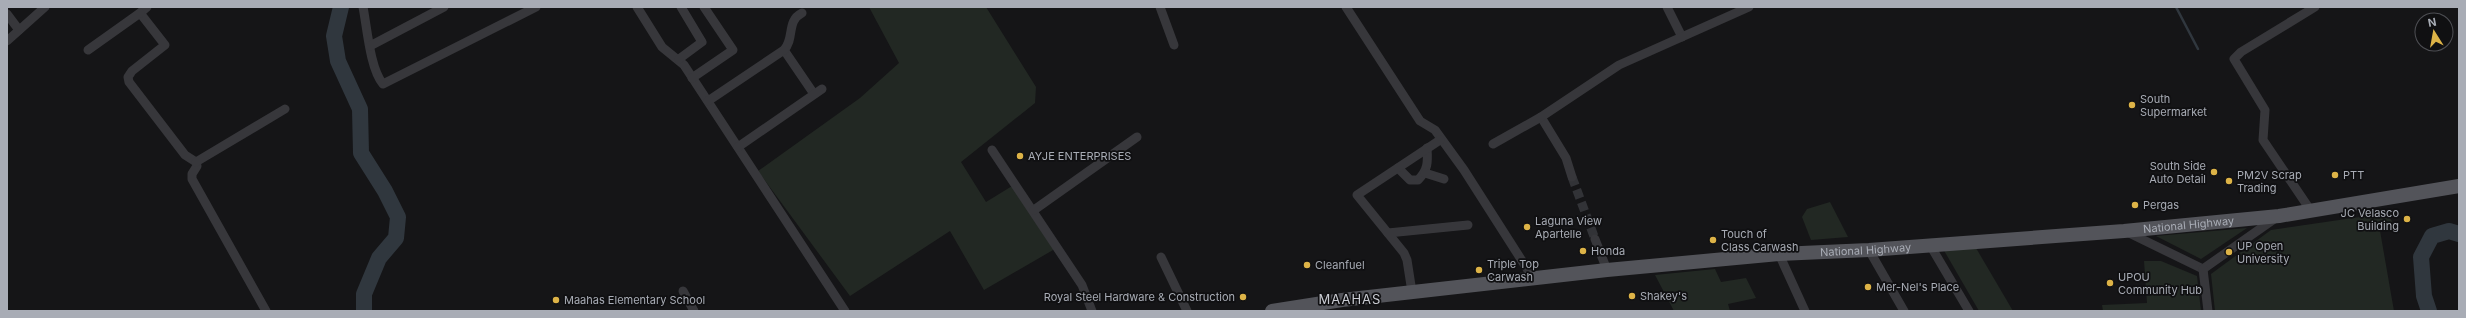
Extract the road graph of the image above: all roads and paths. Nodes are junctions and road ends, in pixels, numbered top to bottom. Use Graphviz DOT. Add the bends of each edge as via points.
graph roads {
  1 [pos="45,7"];
  2 [pos="147,7"];
  3 [pos="363,7"];
  4 [pos="444,7"];
  5 [pos="536,7"];
  6 [pos="637,7"];
  7 [pos="681,7"];
  8 [pos="704,7"];
  9 [pos="1160,7"];
  10 [pos="1346,7"];
  11 [pos="1667,7"];
  12 [pos="2315,7"];
  13 [pos="1746,8"];
  14 [pos="140,13"];
  15 [pos="802,13"];
  16 [pos="7,14"];
  17 [pos="19,30"];
  18 [pos="1682,37"];
  19 [pos="7,41"];
  20 [pos="1174,45"];
  21 [pos="370,46"];
  22 [pos="88,50"];
  23 [pos="784,50"];
  24 [pos="679,59"];
  25 [pos="692,78"];
  26 [pos="822,89"];
  27 [pos="814,94"];
  28 [pos="708,101"];
  29 [pos="285,109"];
  30 [pos="1541,117"];
  31 [pos="1137,137"];
  32 [pos="1440,140"];
  33 [pos="1493,144"];
  34 [pos="738,147"];
  35 [pos="1427,148"];
  36 [pos="992,150"];
  37 [pos="196,162"];
  38 [pos="1398,168"];
  39 [pos="1425,173"];
  40 [pos="1572,177"];
  41 [pos="1444,179"];
  42 [pos="2459,186"];
  43 [pos="1034,210"];
  44 [pos="2311,211"];
  45 [pos="2279,216"];
  46 [pos="1468,225"];
  47 [pos="2124,231"];
  48 [pos="1388,234"];
  49 [pos="1595,239"];
  50 [pos="1930,245"];
  51 [pos="1869,250"];
  52 [pos="1779,254"];
  53 [pos="1161,257"];
  54 [pos="2203,269"];
  55 [pos="1607,270"];
  56 [pos="1533,278"];
  57 [pos="683,291"];
  58 [pos="1412,292"];
  59 [pos="266,311"];
  60 [pos="694,311"];
  61 [pos="845,311"];
  62 [pos="1092,311"];
  63 [pos="1187,311"];
  64 [pos="1272,311"];
  65 [pos="1805,311"];
  66 [pos="1904,311"];
  67 [pos="1969,311"];
  68 [pos="2208,311"];
  1 -- 17 [label="street"];
  2 -- 14 [label="street"];
  3 -- 21 [label="street"];
  4 -- 21 [label="street"];
  5 -- 21 [label="street" via="387,84 381,82"];
  6 -- 24 [label="street" via="662,47"];
  7 -- 24 [label="street" via="702,42"];
  8 -- 25 [label="street" via="733,50"];
  9 -- 20 [label="street"];
  10 -- 32 [label="street" via="1420,121 1435,130"];
  11 -- 18 [label="street"];
  12 -- 44 [label="street" via="2241,52 2234,59 2265,110 2263,140"];
  13 -- 18 [label="street"];
  14 -- 22 [label="street"];
  14 -- 37 [label="street" via="165,45 132,72 128,77 129,82 185,156"];
  15 -- 23 [label="street" via="795,16 791,23 791,38"];
  16 -- 17 [label="street"];
  17 -- 19 [label="street"];
  18 -- 30 [label="street" via="1619,65"];
  23 -- 27 [label="street"];
  23 -- 28 [label="street"];
  24 -- 25 [label="street"];
  25 -- 28 [label="street"];
  26 -- 27 [label="street"];
  27 -- 34 [label="street"];
  28 -- 34 [label="street"];
  29 -- 37 [label="street"];
  30 -- 33 [label="street"];
  30 -- 40 [label="street" via="1566,158"];
  31 -- 43 [label="street"];
  32 -- 35 [label="street"];
  32 -- 56 [label="street" via="1464,170"];
  34 -- 61 [label="street"];
  35 -- 38 [label="street"];
  35 -- 39 [label="street" via="1428,163"];
  36 -- 43 [label="street"];
  37 -- 59 [label="street" via="192,180"];
  38 -- 39 [label="street" via="1410,180 1418,180"];
  38 -- 48 [label="street" via="1357,195"];
  39 -- 41 [label="street"];
  42 -- 44 [label="main road, National Highway"];
  43 -- 62 [label="street" via="1082,285"];
  44 -- 45 [label="main road, National Highway"];
  45 -- 47 [label="main road, National Highway"];
  45 -- 54 [label="street"];
  46 -- 48 [label="street"];
  47 -- 50 [label="main road, National Highway"];
  47 -- 54 [label="street"];
  48 -- 58 [label="street" via="1407,260"];
  49 -- 55 [label="street"];
  50 -- 51 [label="main road, National Highway"];
  50 -- 67 [label="street"];
  51 -- 52 [label="main road, National Highway"];
  51 -- 66 [label="street"];
  52 -- 55 [label="main road, National Highway"];
  52 -- 65 [label="street"];
  53 -- 63 [label="street"];
  54 -- 68 [label="street"];
  55 -- 56 [label="main road, National Highway"];
  56 -- 58 [label="main road, National Highway"];
  57 -- 60 [label="street"];
  58 -- 64 [label="main road, National Highway"];
}
